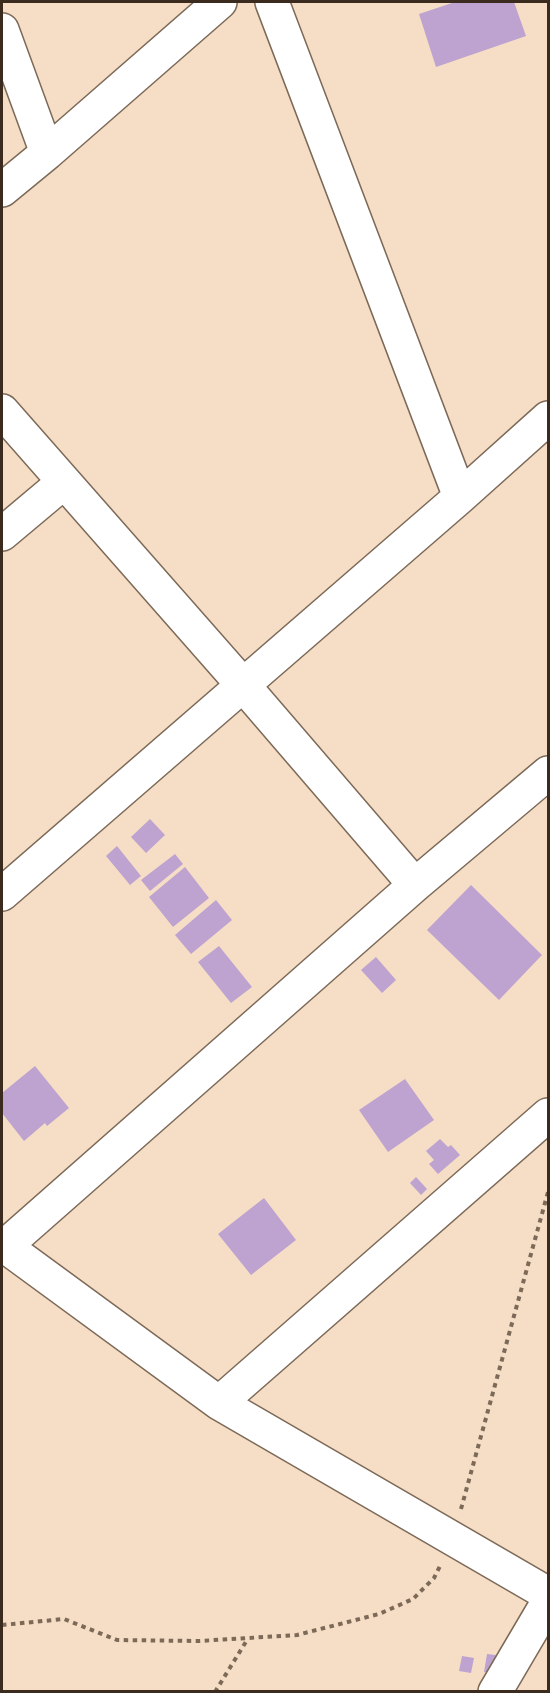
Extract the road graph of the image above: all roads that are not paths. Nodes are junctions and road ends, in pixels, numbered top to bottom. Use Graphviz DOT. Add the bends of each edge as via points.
graph roads {
  1 [pos="220,2"];
  2 [pos="272,2"];
  3 [pos="2,30"];
  4 [pos="47,153"];
  5 [pos="2,190"];
  6 [pos="2,411"];
  7 [pos="549,418"];
  8 [pos="64,482"];
  9 [pos="460,497"];
  10 [pos="2,534"];
  11 [pos="243,685"];
  12 [pos="549,773"];
  13 [pos="415,885"];
  14 [pos="2,894"];
  15 [pos="549,1115"];
  16 [pos="3,1245"];
  17 [pos="219,1403"];
  18 [pos="549,1594"];
  19 [pos="549,1602"];
  20 [pos="495,1692"];
  1 -- 4 [label="street"];
  2 -- 9 [label="street"];
  3 -- 4 [label="street"];
  4 -- 5 [label="street"];
  6 -- 8 [label="street"];
  7 -- 9 [label="street"];
  8 -- 10 [label="street"];
  8 -- 11 [label="street"];
  9 -- 11 [label="street"];
  11 -- 13 [label="street"];
  11 -- 14 [label="street"];
  12 -- 13 [label="street"];
  13 -- 16 [label="street"];
  15 -- 17 [label="street"];
  16 -- 17 [label="street"];
  17 -- 18 [label="street"];
  19 -- 20 [label="street"];
}
